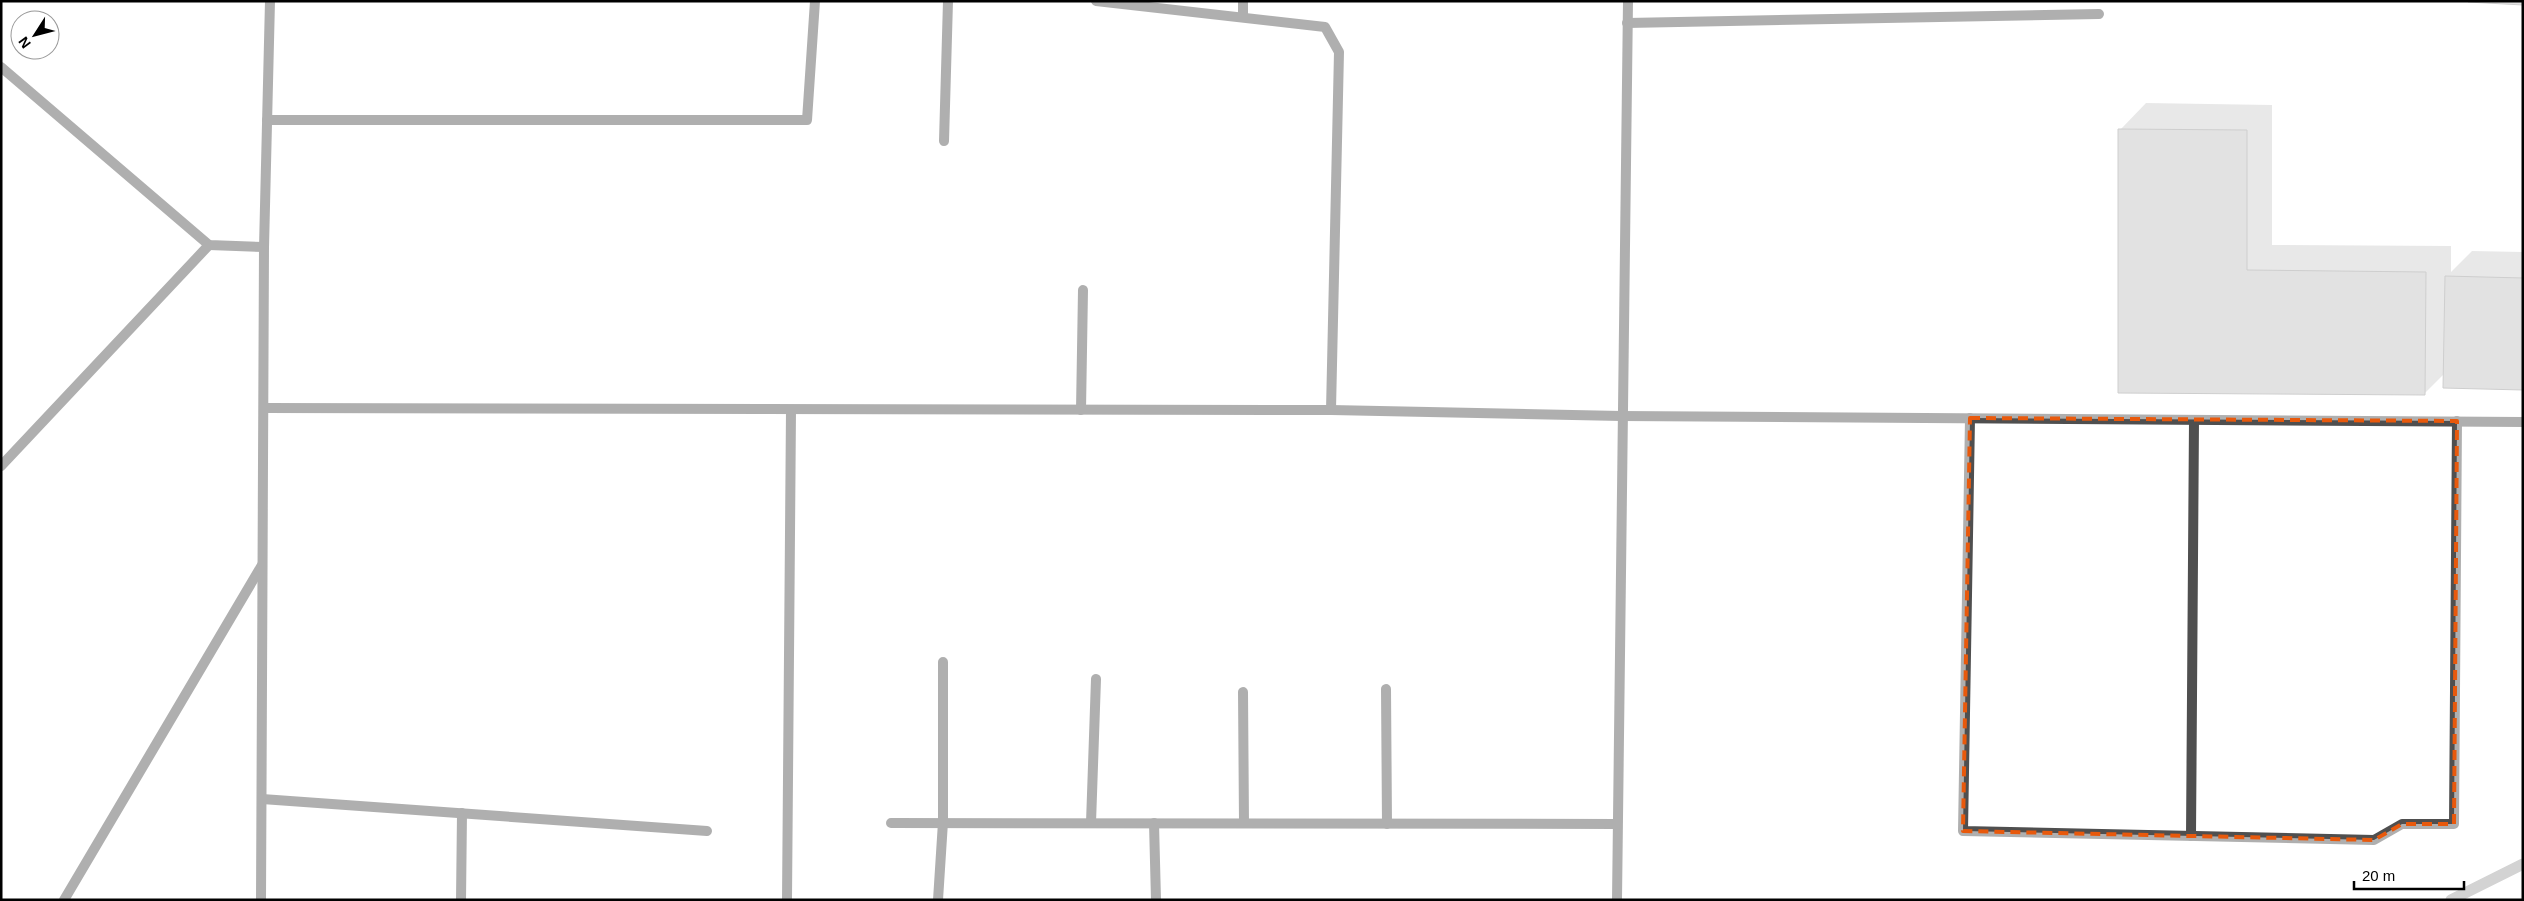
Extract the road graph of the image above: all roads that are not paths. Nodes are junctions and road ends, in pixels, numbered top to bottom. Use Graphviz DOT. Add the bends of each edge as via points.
graph roads {
  1 [pos="270,1"];
  2 [pos="815,1"];
  3 [pos="948,1"];
  4 [pos="1096,1"];
  5 [pos="1243,1"];
  6 [pos="1628,1"];
  7 [pos="2100,14"];
  8 [pos="1243,18"];
  9 [pos="1628,23"];
  10 [pos="1,67"];
  11 [pos="267,120"];
  12 [pos="944,141"];
  13 [pos="209,244"];
  14 [pos="264,248"];
  15 [pos="1084,290"];
  16 [pos="264,408"];
  17 [pos="791,410"];
  18 [pos="1081,410"];
  19 [pos="1330,410"];
  20 [pos="1621,416"];
  21 [pos="1970,418"];
  22 [pos="2194,420"];
  23 [pos="2458,421"];
  24 [pos="2523,422"];
  25 [pos="1,466"];
  26 [pos="263,563"];
  27 [pos="943,662"];
  28 [pos="1096,679"];
  29 [pos="1386,689"];
  30 [pos="1243,692"];
  31 [pos="262,799"];
  32 [pos="462,813"];
  33 [pos="943,822"];
  34 [pos="891,823"];
  35 [pos="1091,823"];
  36 [pos="1154,823"];
  37 [pos="1244,823"];
  38 [pos="1387,824"];
  39 [pos="1617,824"];
  40 [pos="707,831"];
  41 [pos="2190,836"];
  42 [pos="64,900"];
  43 [pos="261,900"];
  44 [pos="462,900"];
  45 [pos="787,900"];
  46 [pos="938,900"];
  47 [pos="1156,900"];
  48 [pos="1617,900"];
  1 -- 11 [label="street"];
  2 -- 11 [label="street" via="807,120"];
  3 -- 12 [label="street"];
  4 -- 8 [label="street"];
  5 -- 8 [label="street"];
  6 -- 9 [label="street"];
  7 -- 9 [label="street"];
  8 -- 19 [label="street" via="1325,27 1339,52"];
  9 -- 20 [label="street"];
  10 -- 13 [label="street"];
  11 -- 14 [label="street"];
  13 -- 14 [label="street"];
  13 -- 25 [label="street"];
  14 -- 16 [label="street"];
  15 -- 18 [label="street"];
  16 -- 17 [label="street"];
  16 -- 26 [label="street"];
  17 -- 18 [label="street"];
  17 -- 45 [label="street"];
  18 -- 19 [label="street"];
  19 -- 20 [label="street"];
  20 -- 21 [label="street"];
  20 -- 39 [label="street"];
  21 -- 22 [label="street"];
  21 -- 41 [label="street" via="1963,832"];
  22 -- 23 [label="street"];
  22 -- 41 [label="street"];
  23 -- 24 [label="street"];
  23 -- 41 [label="street" via="2454,824 2402,824 2374,840"];
  26 -- 31 [label="street"];
  26 -- 42 [label="street"];
  27 -- 33 [label="street"];
  28 -- 35 [label="street"];
  29 -- 38 [label="street"];
  30 -- 37 [label="street"];
  31 -- 32 [label="street"];
  31 -- 43 [label="street"];
  32 -- 40 [label="street"];
  32 -- 44 [label="street"];
  33 -- 34 [label="street"];
  33 -- 35 [label="street"];
  33 -- 46 [label="street"];
  35 -- 36 [label="street"];
  36 -- 37 [label="street"];
  36 -- 47 [label="street"];
  37 -- 38 [label="street"];
  38 -- 39 [label="street"];
  39 -- 48 [label="street"];
}
